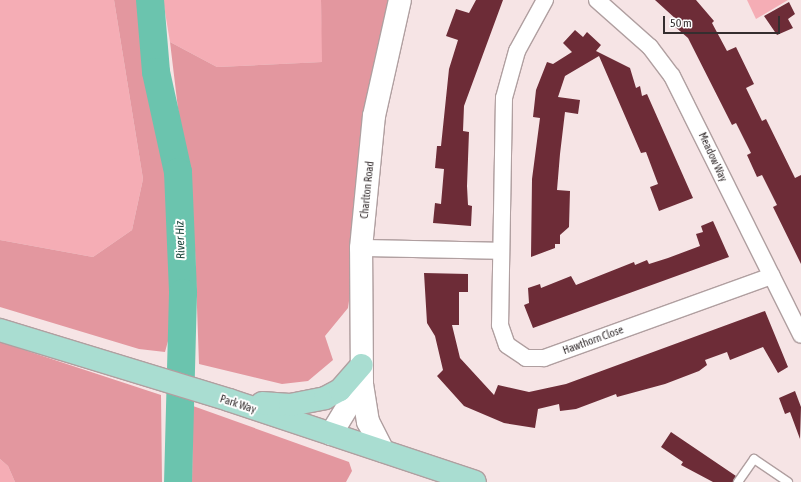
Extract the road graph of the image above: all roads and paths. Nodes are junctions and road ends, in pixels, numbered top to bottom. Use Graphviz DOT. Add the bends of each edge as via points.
graph roads {
  1 [pos="400,0"];
  2 [pos="545,0"];
  3 [pos="596,0"];
  4 [pos="361,248"];
  5 [pos="501,250"];
  6 [pos="772,276"];
  7 [pos="0,330"];
  8 [pos="801,335"];
  9 [pos="362,374"];
  10 [pos="219,397"];
  11 [pos="331,434"];
  12 [pos="384,451"];
  13 [pos="784,481"];
  14 [pos="475,482"];
  15 [pos="738,482"];
  1 -- 4 [label="street, Charlton Road" via="374,116"];
  2 -- 5 [label="street, Hawthorn Close" via="517,51 504,98"];
  3 -- 6 [label="street, Meadow Way" via="650,47 672,76"];
  4 -- 5 [label="street"];
  4 -- 9 [label="street, Charlton Road"];
  5 -- 6 [label="street, Hawthorn Close" via="501,333 512,350 531,359 544,358"];
  6 -- 8 [label="street, Meadow Way"];
  7 -- 10 [label="main road, Park Way"];
  9 -- 10 [label="main road" via="340,390 306,403"];
  9 -- 11 [label="street"];
  9 -- 12 [label="street, Charlton Road" via="368,422"];
  10 -- 11 [label="main road, Park Way"];
  11 -- 12 [label="main road, Park Way"];
  12 -- 14 [label="main road, Park Way"];
  13 -- 15 [label="lane" via="754,459"];
}
